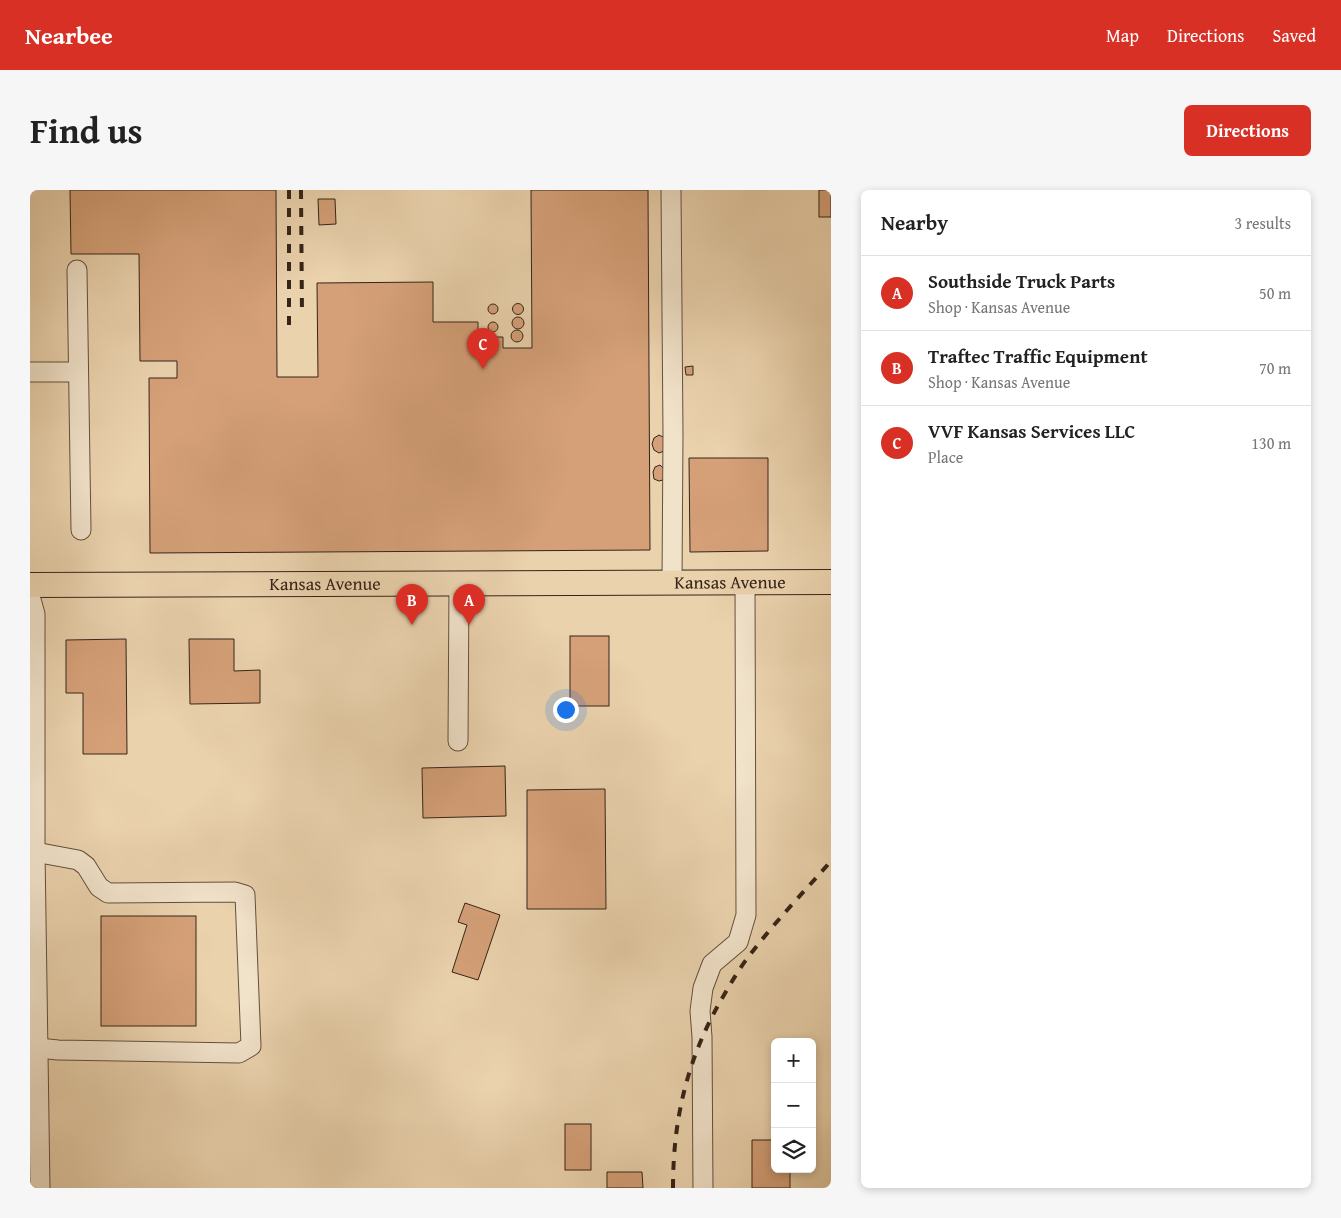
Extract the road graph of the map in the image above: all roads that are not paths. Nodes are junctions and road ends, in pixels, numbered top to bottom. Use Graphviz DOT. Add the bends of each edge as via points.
graph roads {
  1 [pos="671,190"];
  2 [pos="77,270"];
  3 [pos="30,372"];
  4 [pos="78,372"];
  5 [pos="80,530"];
  6 [pos="672,582"];
  7 [pos="745,582"];
  8 [pos="831,582"];
  9 [pos="459,583"];
  10 [pos="30,585"];
  11 [pos="30,596"];
  12 [pos="32,727"];
  13 [pos="458,742"];
  14 [pos="32,852"];
  15 [pos="34,985"];
  16 [pos="38,1048"];
  17 [pos="35,1141"];
  18 [pos="40,1188"];
  19 [pos="703,1188"];
  1 -- 6 [label="street"];
  2 -- 4 [label="street"];
  3 -- 4 [label="street"];
  4 -- 5 [label="street"];
  6 -- 7 [label="main road, Kansas Avenue"];
  6 -- 9 [label="main road, Kansas Avenue"];
  7 -- 8 [label="main road, Kansas Avenue"];
  7 -- 19 [label="street" via="746,915 738,942 712,964 703,988 700,1011"];
  9 -- 10 [label="main road, Kansas Avenue"];
  9 -- 13 [label="street"];
  11 -- 12 [label="street" via="35,614"];
  12 -- 14 [label="street"];
  14 -- 15 [label="street"];
  14 -- 16 [label="street" via="78,860 86,866 99,887 108,893 235,892 245,895 251,1046 239,1053"];
  15 -- 16 [label="street"];
  16 -- 17 [label="street"];
  17 -- 18 [label="street"];
}
